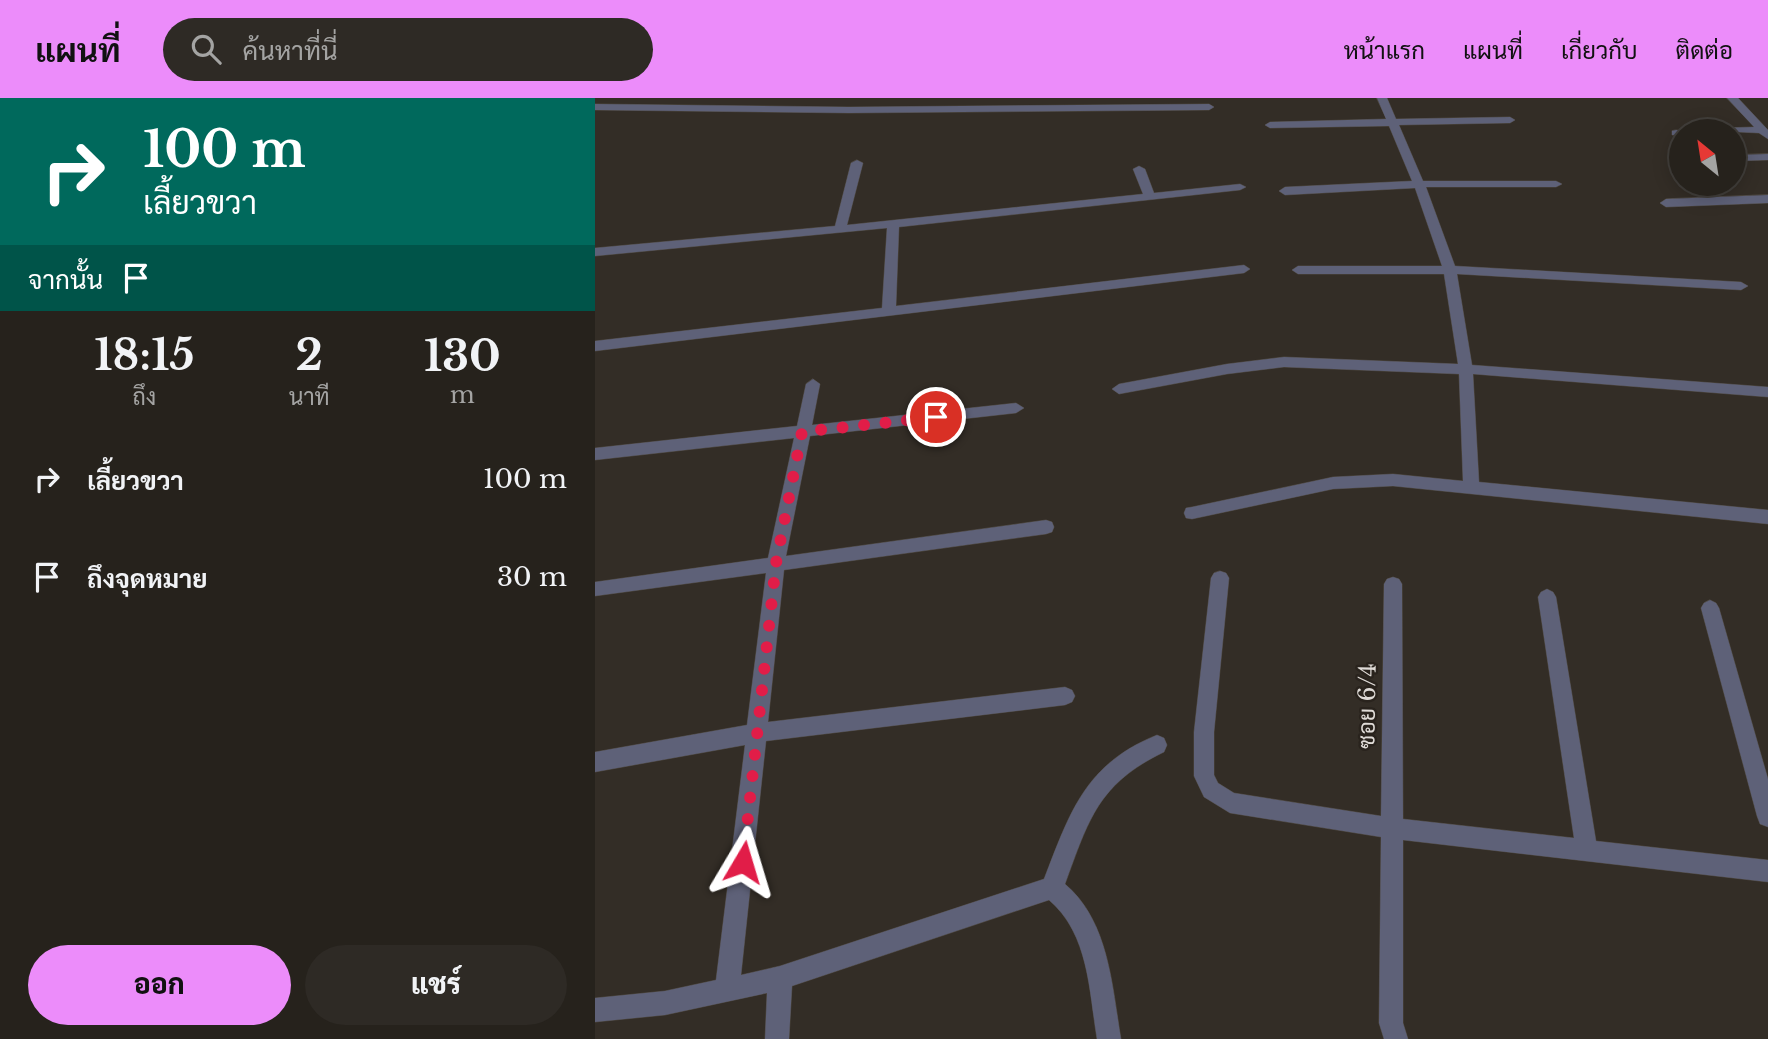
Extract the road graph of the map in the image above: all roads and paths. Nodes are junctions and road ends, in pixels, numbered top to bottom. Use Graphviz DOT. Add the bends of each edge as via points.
graph roads {
  1 [pos="641,98"];
  2 [pos="798,98"];
  3 [pos="1382,98"];
  4 [pos="1731,98"];
  5 [pos="1092,103"];
  6 [pos="946,104"];
  7 [pos="595,107"];
  8 [pos="627,107"];
  9 [pos="1209,107"];
  10 [pos="792,109"];
  11 [pos="1510,120"];
  12 [pos="1392,121"];
  13 [pos="1269,124"];
  14 [pos="1747,132"];
  15 [pos="1765,133"];
  16 [pos="1768,157"];
  17 [pos="1747,158"];
  18 [pos="857,163"];
  19 [pos="1139,169"];
  20 [pos="1419,184"];
  21 [pos="1556,184"];
  22 [pos="1240,187"];
  23 [pos="1285,191"];
  24 [pos="1150,197"];
  25 [pos="1768,199"];
  26 [pos="1666,203"];
  27 [pos="893,224"];
  28 [pos="840,229"];
  29 [pos="595,252"];
  30 [pos="1244,269"];
  31 [pos="1298,270"];
  32 [pos="1450,270"];
  33 [pos="1741,285"];
  34 [pos="889,311"];
  35 [pos="595,345"];
  36 [pos="1467,369"];
  37 [pos="813,384"];
  38 [pos="1119,389"];
  39 [pos="1768,392"];
  40 [pos="1016,408"];
  41 [pos="802,432"];
  42 [pos="595,454"];
  43 [pos="1471,487"];
  44 [pos="1192,513"];
  45 [pos="1768,517"];
  46 [pos="1047,527"];
  47 [pos="776,563"];
  48 [pos="1220,578"];
  49 [pos="1393,584"];
  50 [pos="595,589"];
  51 [pos="1547,597"];
  52 [pos="1710,608"];
  53 [pos="1065,696"];
  54 [pos="758,733"];
  55 [pos="1157,746"];
  56 [pos="595,762"];
  57 [pos="1768,816"];
  58 [pos="1391,828"];
  59 [pos="1587,849"];
  60 [pos="1768,871"];
  61 [pos="1052,888"];
  62 [pos="780,978"];
  63 [pos="727,990"];
  64 [pos="595,1010"];
  65 [pos="777,1039"];
  66 [pos="1109,1039"];
  67 [pos="1396,1039"];
  1 -- 8 [label="street"];
  2 -- 10 [label="street"];
  3 -- 12 [label="street"];
  4 -- 15 [label="street"];
  5 -- 6 [label="street"];
  5 -- 9 [label="street"];
  6 -- 10 [label="street"];
  7 -- 8 [label="street"];
  8 -- 10 [label="street"];
  11 -- 12 [label="street"];
  12 -- 13 [label="street"];
  12 -- 20 [label="street"];
  14 -- 15 [label="street"];
  16 -- 17 [label="street"];
  18 -- 28 [label="street"];
  19 -- 24 [label="street"];
  20 -- 21 [label="street"];
  20 -- 23 [label="street"];
  20 -- 32 [label="street"];
  22 -- 24 [label="street"];
  24 -- 27 [label="street"];
  25 -- 26 [label="street"];
  27 -- 28 [label="street"];
  27 -- 34 [label="street"];
  28 -- 29 [label="street"];
  30 -- 34 [label="street"];
  31 -- 32 [label="street"];
  32 -- 33 [label="street"];
  32 -- 36 [label="street"];
  34 -- 35 [label="street"];
  36 -- 38 [label="street" via="1284,362"];
  36 -- 39 [label="street"];
  36 -- 43 [label="street"];
  37 -- 41 [label="street"];
  40 -- 41 [label="street"];
  41 -- 42 [label="street"];
  41 -- 47 [label="street"];
  43 -- 44 [label="street" via="1393,480 1333,483"];
  43 -- 45 [label="street"];
  46 -- 47 [label="street"];
  47 -- 50 [label="street"];
  47 -- 54 [label="street"];
  48 -- 58 [label="street" via="1204,732 1205,776 1211,790 1230,803"];
  49 -- 58 [label="street, ซอย 6/4"];
  51 -- 59 [label="street"];
  52 -- 57 [label="street"];
  53 -- 54 [label="street"];
  54 -- 56 [label="street"];
  54 -- 63 [label="street"];
  55 -- 61 [label="street" via="1132,755 1109,772 1087,802"];
  58 -- 59 [label="street"];
  58 -- 67 [label="street, ซอย 6/4" via="1391,1023"];
  59 -- 60 [label="street"];
  61 -- 62 [label="street"];
  61 -- 66 [label="street" via="1067,898 1081,920 1094,958"];
  62 -- 63 [label="street"];
  62 -- 65 [label="street"];
  63 -- 64 [label="street" via="666,1003"];
}
